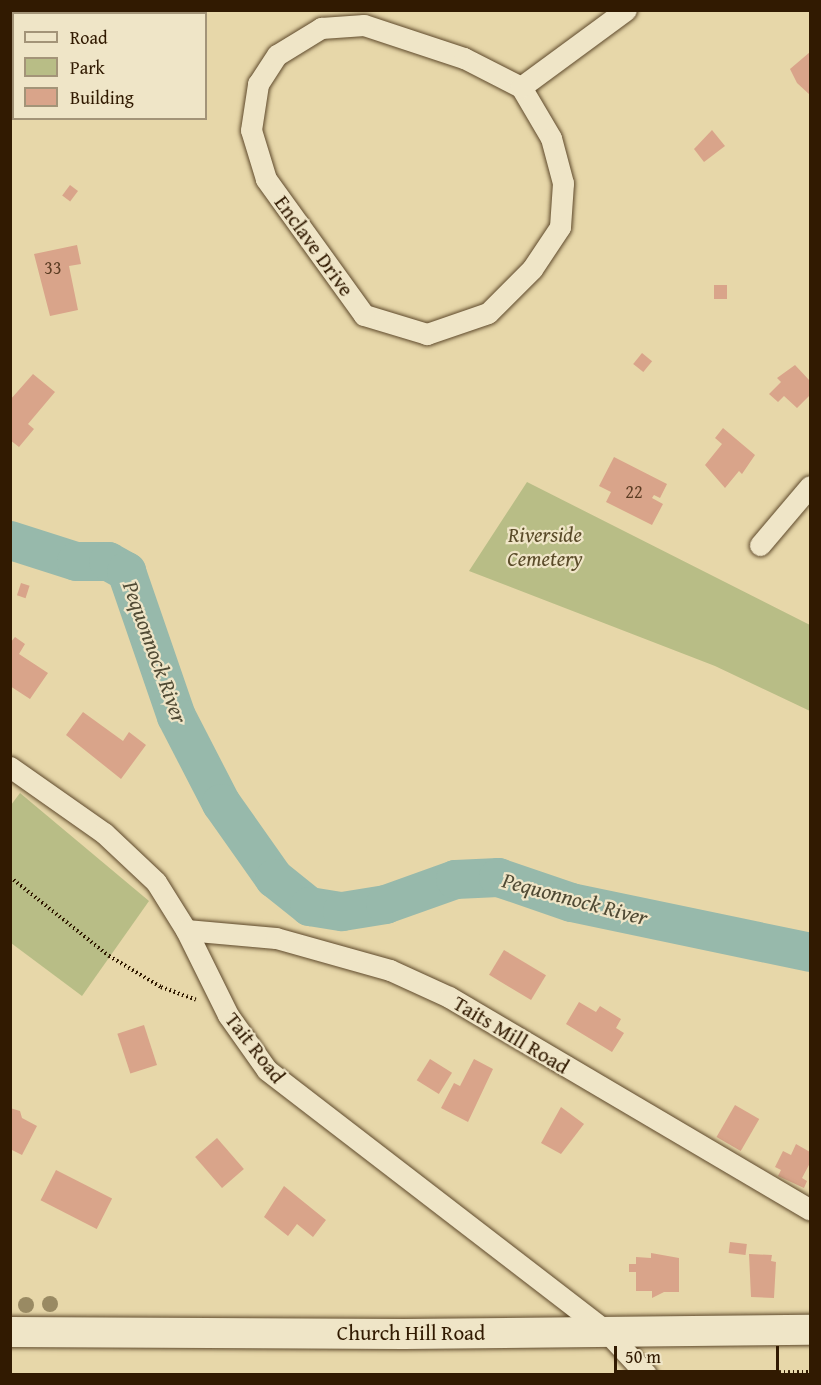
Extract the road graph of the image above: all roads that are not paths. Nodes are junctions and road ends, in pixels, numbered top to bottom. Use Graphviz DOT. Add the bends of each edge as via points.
graph roads {
  1 [pos="626,10"];
  2 [pos="521,87"];
  3 [pos="810,486"];
  4 [pos="760,545"];
  5 [pos="10,767"];
  6 [pos="186,930"];
  7 [pos="810,1210"];
  8 [pos="606,1330"];
  9 [pos="810,1330"];
  10 [pos="10,1332"];
  11 [pos="645,1374"];
  1 -- 2 [label="street"];
  2 -- 2 [label="street, Enclave Drive" via="551,138 563,183 560,227 532,269 488,314 427,334 364,315 266,179 250,130 258,84 277,55 321,28 364,25 464,58"];
  3 -- 4 [label="street"];
  5 -- 6 [label="street, Tait Road" via="45,788 142,866"];
  6 -- 7 [label="street, Taits Mill Road" via="276,938 390,970 449,997"];
  6 -- 8 [label="street, Tait Road" via="221,1002 267,1070"];
  8 -- 9 [label="main road, Church Hill Road"];
  8 -- 10 [label="main road, Church Hill Road"];
  8 -- 11 [label="street, Tait Road"];
}
